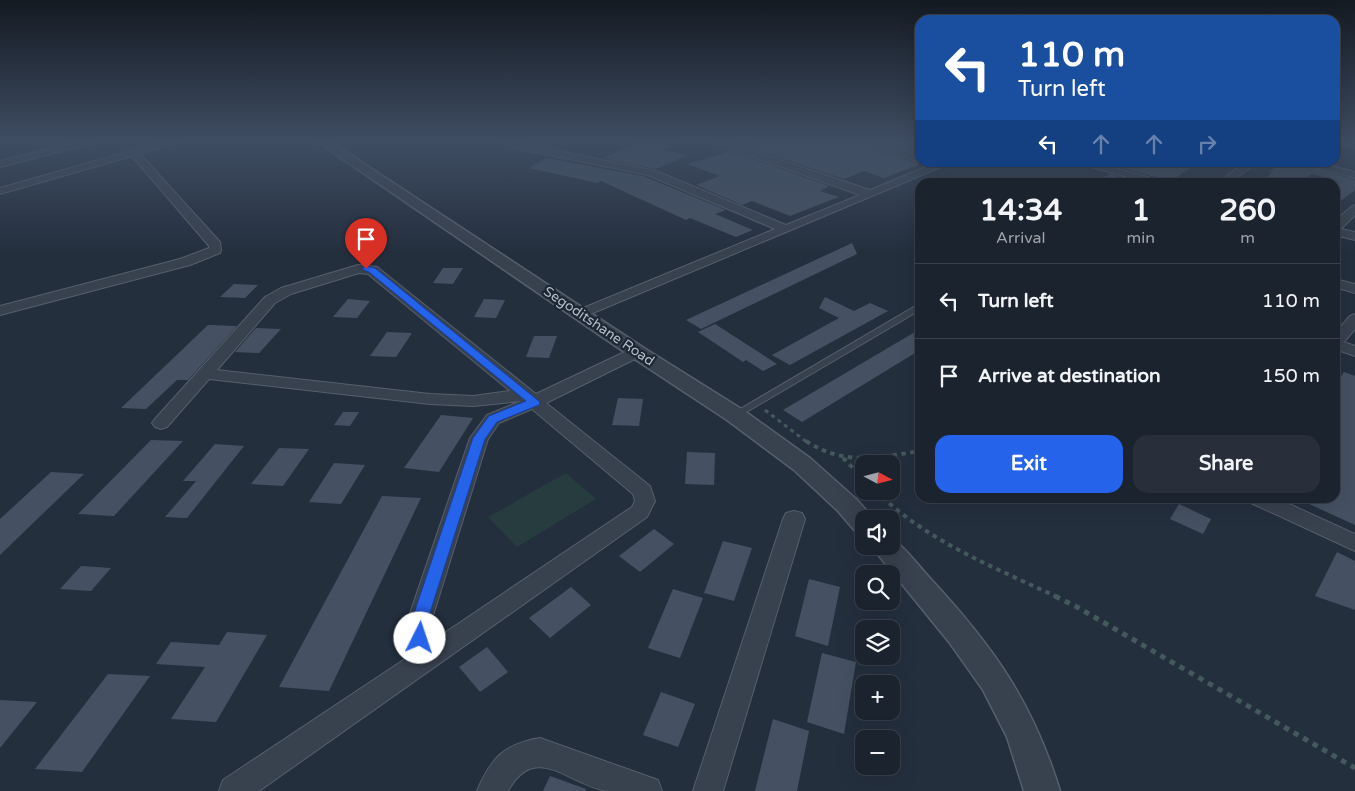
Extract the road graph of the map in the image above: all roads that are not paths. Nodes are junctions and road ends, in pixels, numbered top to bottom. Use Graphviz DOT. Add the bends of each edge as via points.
graph roads {
  1 [pos="1,179"];
  2 [pos="42,179"];
  3 [pos="157,179"];
  4 [pos="379,179"];
  5 [pos="666,179"];
  6 [pos="825,179"];
  7 [pos="904,179"];
  8 [pos="11,188"];
  9 [pos="0,191"];
  10 [pos="869,194"];
  11 [pos="1355,208"];
  12 [pos="1340,224"];
  13 [pos="785,229"];
  14 [pos="1340,231"];
  15 [pos="1355,236"];
  16 [pos="1340,284"];
  17 [pos="1355,289"];
  18 [pos="915,310"];
  19 [pos="0,311"];
  20 [pos="581,314"];
  21 [pos="1355,319"];
  22 [pos="1340,338"];
  23 [pos="1340,346"];
  24 [pos="637,352"];
  25 [pos="1355,352"];
  26 [pos="205,374"];
  27 [pos="530,398"];
  28 [pos="735,415"];
  29 [pos="162,423"];
  30 [pos="1269,503"];
  31 [pos="855,514"];
  32 [pos="794,519"];
  33 [pos="1355,543"];
  34 [pos="892,555"];
  35 [pos="435,653"];
  36 [pos="234,791"];
  37 [pos="492,791"];
  38 [pos="647,791"];
  39 [pos="708,791"];
  40 [pos="1042,791"];
  1 -- 8 [label="street"];
  2 -- 8 [label="street"];
  3 -- 19 [label="street" via="216,250 185,262"];
  4 -- 20 [label="street, Segoditshane Road"];
  5 -- 13 [label="street"];
  6 -- 10 [label="street"];
  7 -- 10 [label="street"];
  8 -- 9 [label="street"];
  10 -- 13 [label="street"];
  11 -- 12 [label="street"];
  13 -- 20 [label="street"];
  14 -- 15 [label="street"];
  16 -- 17 [label="street"];
  18 -- 28 [label="lane"];
  20 -- 24 [label="street, Segoditshane Road"];
  21 -- 22 [label="street"];
  23 -- 25 [label="street"];
  24 -- 27 [label="street"];
  24 -- 28 [label="street, Segoditshane Road"];
  26 -- 27 [label="street" via="430,400"];
  26 -- 27 [label="street" via="270,300 366,269 372,270"];
  26 -- 29 [label="street"];
  27 -- 35 [label="street" via="493,419 479,438 419,622 420,638"];
  27 -- 35 [label="street" via="643,491 645,501 640,512"];
  28 -- 31 [label="street, Segoditshane Road" via="802,464"];
  30 -- 33 [label="street"];
  32 -- 39 [label="street"];
  34 -- 40 [label="street" via="967,642 996,686 1020,728"];
  35 -- 36 [label="street"];
  37 -- 38 [label="street" via="512,760 522,754 540,752"];
}
